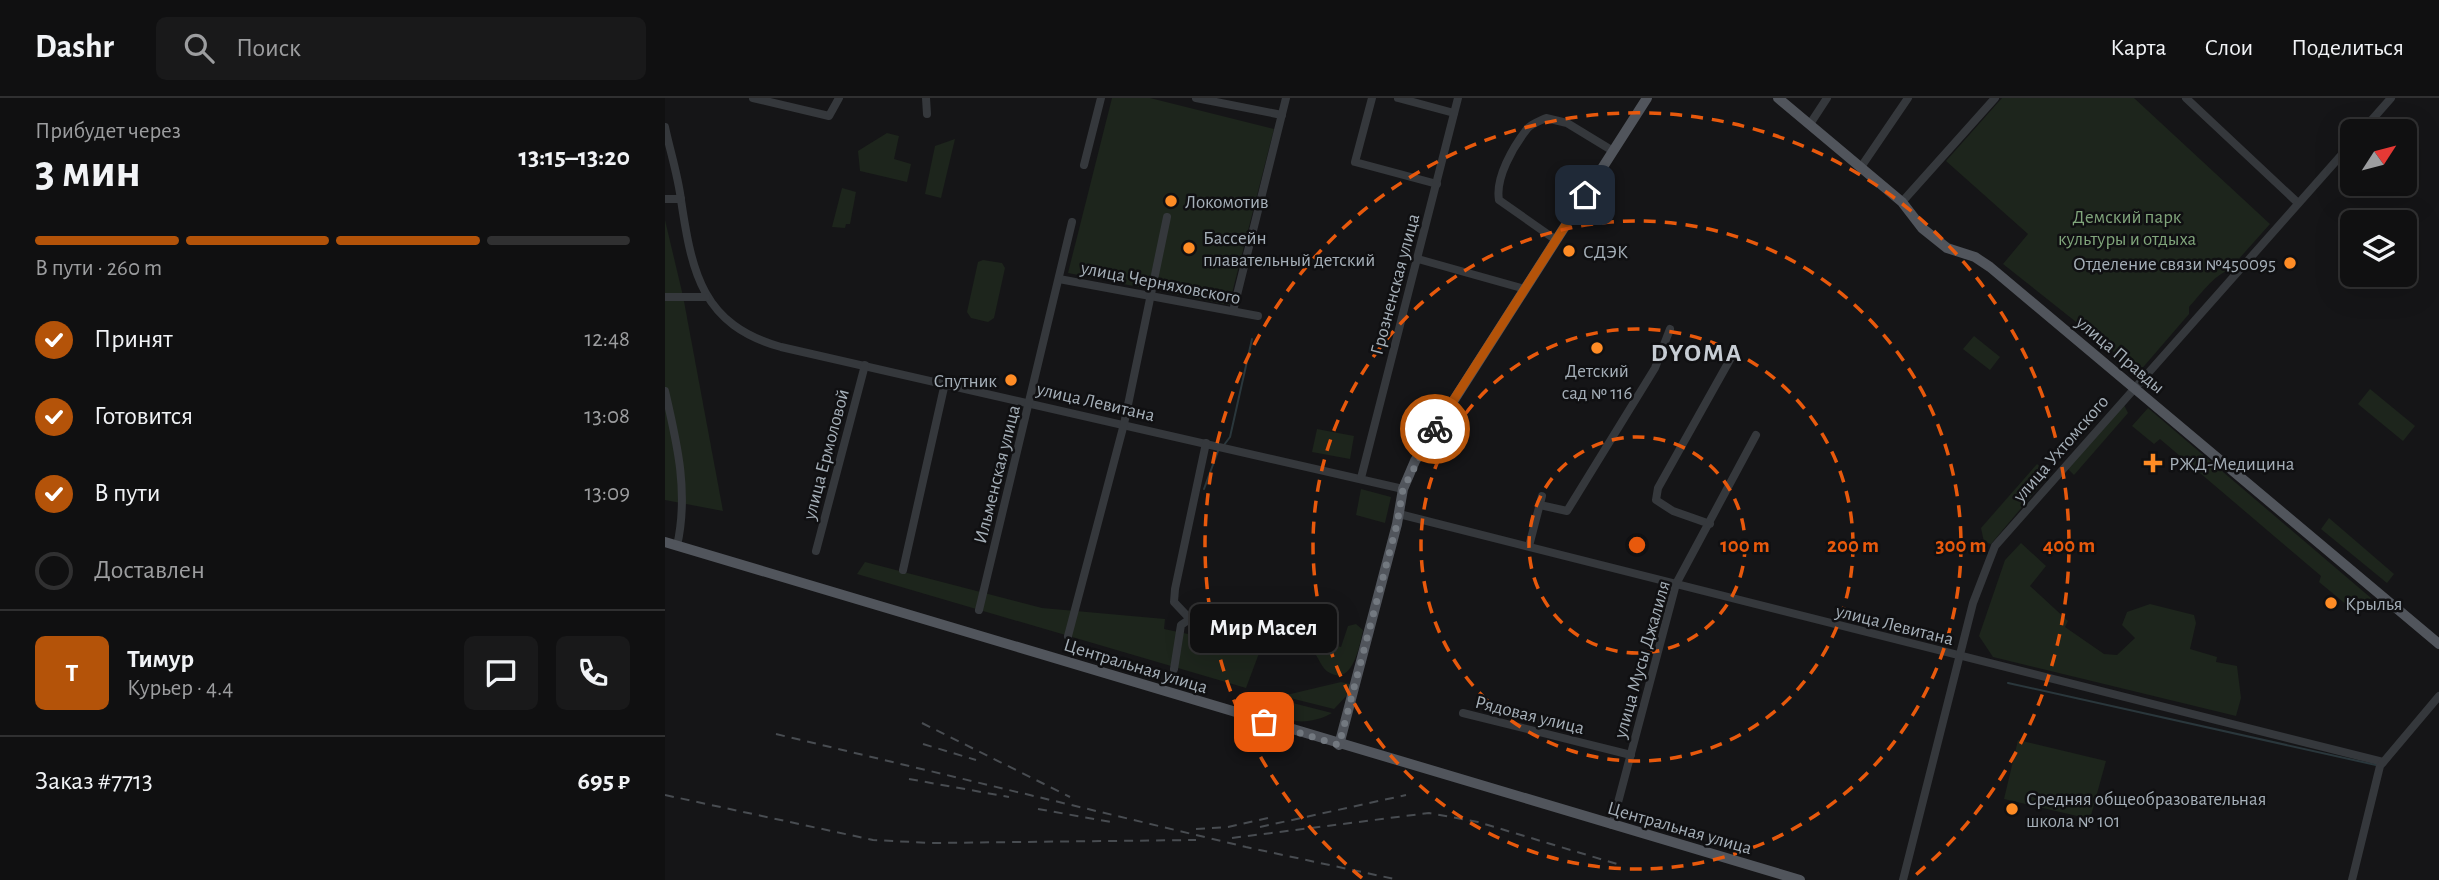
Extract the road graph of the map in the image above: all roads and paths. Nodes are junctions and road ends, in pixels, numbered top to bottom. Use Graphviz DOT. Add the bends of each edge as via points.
graph roads {
  1 [pos="753,98"];
  2 [pos="926,98"];
  3 [pos="1101,98"];
  4 [pos="1196,98"];
  5 [pos="1286,98"];
  6 [pos="1372,98"];
  7 [pos="1398,98"];
  8 [pos="1458,98"];
  9 [pos="1647,98"];
  10 [pos="1778,98"];
  11 [pos="1828,98"];
  12 [pos="1909,98"];
  13 [pos="1994,98"];
  14 [pos="2186,98"];
  15 [pos="2391,98"];
  16 [pos="1207,99"];
  17 [pos="839,100"];
  18 [pos="1454,113"];
  19 [pos="926,114"];
  20 [pos="1282,115"];
  21 [pos="2373,119"];
  22 [pos="1810,124"];
  23 [pos="665,127"];
  24 [pos="666,138"];
  25 [pos="1613,151"];
  26 [pos="2340,156"];
  27 [pos="1084,165"];
  28 [pos="1861,167"];
  29 [pos="1437,184"];
  30 [pos="665,199"];
  31 [pos="681,200"];
  32 [pos="1902,202"];
  33 [pos="2298,203"];
  34 [pos="1167,216"];
  35 [pos="1072,222"];
  36 [pos="1556,240"];
  37 [pos="1418,259"];
  38 [pos="1059,279"];
  39 [pos="1525,289"];
  40 [pos="665,297"];
  41 [pos="706,297"];
  42 [pos="1148,297"];
  43 [pos="1234,311"];
  44 [pos="1258,316"];
  45 [pos="1670,328"];
  46 [pos="1732,356"];
  47 [pos="865,365"];
  48 [pos="945,383"];
  49 [pos="2134,388"];
  50 [pos="665,391"];
  51 [pos="1030,402"];
  52 [pos="1123,424"];
  53 [pos="1756,435"];
  54 [pos="1206,443"];
  55 [pos="1361,478"];
  56 [pos="1403,489"];
  57 [pos="1399,514"];
  58 [pos="1710,524"];
  59 [pos="665,542"];
  60 [pos="677,546"];
  61 [pos="1529,546"];
  62 [pos="816,551"];
  63 [pos="903,570"];
  64 [pos="1676,584"];
  65 [pos="979,610"];
  66 [pos="1068,636"];
  67 [pos="2439,644"];
  68 [pos="1959,657"];
  69 [pos="1174,669"];
  70 [pos="2439,696"];
  71 [pos="1462,713"];
  72 [pos="1339,745"];
  73 [pos="1630,755"];
  74 [pos="2383,762"];
  75 [pos="1612,825"];
  76 [pos="1800,880"];
  77 [pos="1903,880"];
  78 [pos="2352,880"];
  1 -- 17 [label="street" via="829,116"];
  2 -- 19 [label="street"];
  3 -- 27 [label="street"];
  4 -- 16 [label="street"];
  5 -- 20 [label="street"];
  6 -- 29 [label="street" via="1355,162"];
  7 -- 18 [label="street"];
  8 -- 18 [label="street, Грозненская улица"];
  9 -- 25 [label="main road"];
  10 -- 22 [label="main road, улица Правды"];
  11 -- 22 [label="street"];
  12 -- 28 [label="street"];
  13 -- 32 [label="street"];
  14 -- 33 [label="street"];
  15 -- 21 [label="street"];
  16 -- 20 [label="street"];
  18 -- 29 [label="street, Грозненская улица"];
  20 -- 43 [label="street"];
  22 -- 28 [label="main road, улица Правды"];
  23 -- 24 [label="street"];
  24 -- 31 [label="street"];
  25 -- 36 [label="main road"];
  25 -- 36 [label="street" via="1567,123 1546,118 1528,127 1501,176 1499,200"];
  26 -- 33 [label="street, улица Ухтомского"];
  28 -- 32 [label="main road, улица Правды"];
  29 -- 37 [label="street, Грозненская улица"];
  30 -- 31 [label="street"];
  31 -- 41 [label="street" via="698,282"];
  32 -- 49 [label="main road, улица Правды" via="1933,237 1953,252 1975,257 1990,267"];
  33 -- 49 [label="street, улица Ухтомского"];
  34 -- 42 [label="street"];
  35 -- 38 [label="street, Ильменская улица"];
  36 -- 39 [label="main road"];
  37 -- 39 [label="street"];
  37 -- 55 [label="street, Грозненская улица"];
  38 -- 42 [label="street, улица Черняховского"];
  38 -- 51 [label="street, Ильменская улица"];
  39 -- 56 [label="main road" via="1446,410"];
  40 -- 41 [label="street"];
  41 -- 47 [label="street, улица Левитана" via="739,331 781,347"];
  42 -- 43 [label="street, улица Черняховского"];
  42 -- 52 [label="street"];
  43 -- 44 [label="street, улица Черняховского"];
  45 -- 61 [label="street" via="1655,368 1567,512 1541,500"];
  46 -- 58 [label="street" via="1658,488 1656,500"];
  47 -- 48 [label="street, улица Левитана"];
  47 -- 62 [label="street, улица Ермоловой"];
  48 -- 51 [label="street, улица Левитана"];
  48 -- 63 [label="street"];
  49 -- 67 [label="main road, улица Правды"];
  49 -- 68 [label="street, улица Ухтомского" via="1995,545"];
  50 -- 60 [label="street" via="681,459 684,517"];
  51 -- 52 [label="street, улица Левитана"];
  51 -- 65 [label="street, Ильменская улица"];
  52 -- 54 [label="street, улица Левитана"];
  52 -- 66 [label="street"];
  53 -- 58 [label="street, улица Мусы Джалиля"];
  54 -- 55 [label="street, улица Левитана"];
  54 -- 69 [label="street" via="1175,589 1174,602 1190,619 1181,625"];
  55 -- 56 [label="street, улица Левитана"];
  56 -- 57 [label="main road"];
  57 -- 61 [label="street, улица Левитана"];
  57 -- 72 [label="main road"];
  58 -- 64 [label="street, улица Мусы Джалиля"];
  59 -- 60 [label="main road, Центральная улица"];
  60 -- 72 [label="main road, Центральная улица"];
  61 -- 64 [label="street, улица Левитана"];
  64 -- 68 [label="street, улица Левитана"];
  64 -- 73 [label="street, улица Мусы Джалиля"];
  68 -- 74 [label="street, улица Левитана"];
  68 -- 77 [label="street, улица Ухтомского"];
  70 -- 74 [label="street"];
  71 -- 73 [label="street, Рядовая улица"];
  72 -- 75 [label="main road, Центральная улица"];
  73 -- 75 [label="street, улица Мусы Джалиля"];
  74 -- 78 [label="street"];
  75 -- 76 [label="main road, Центральная улица"];
}
